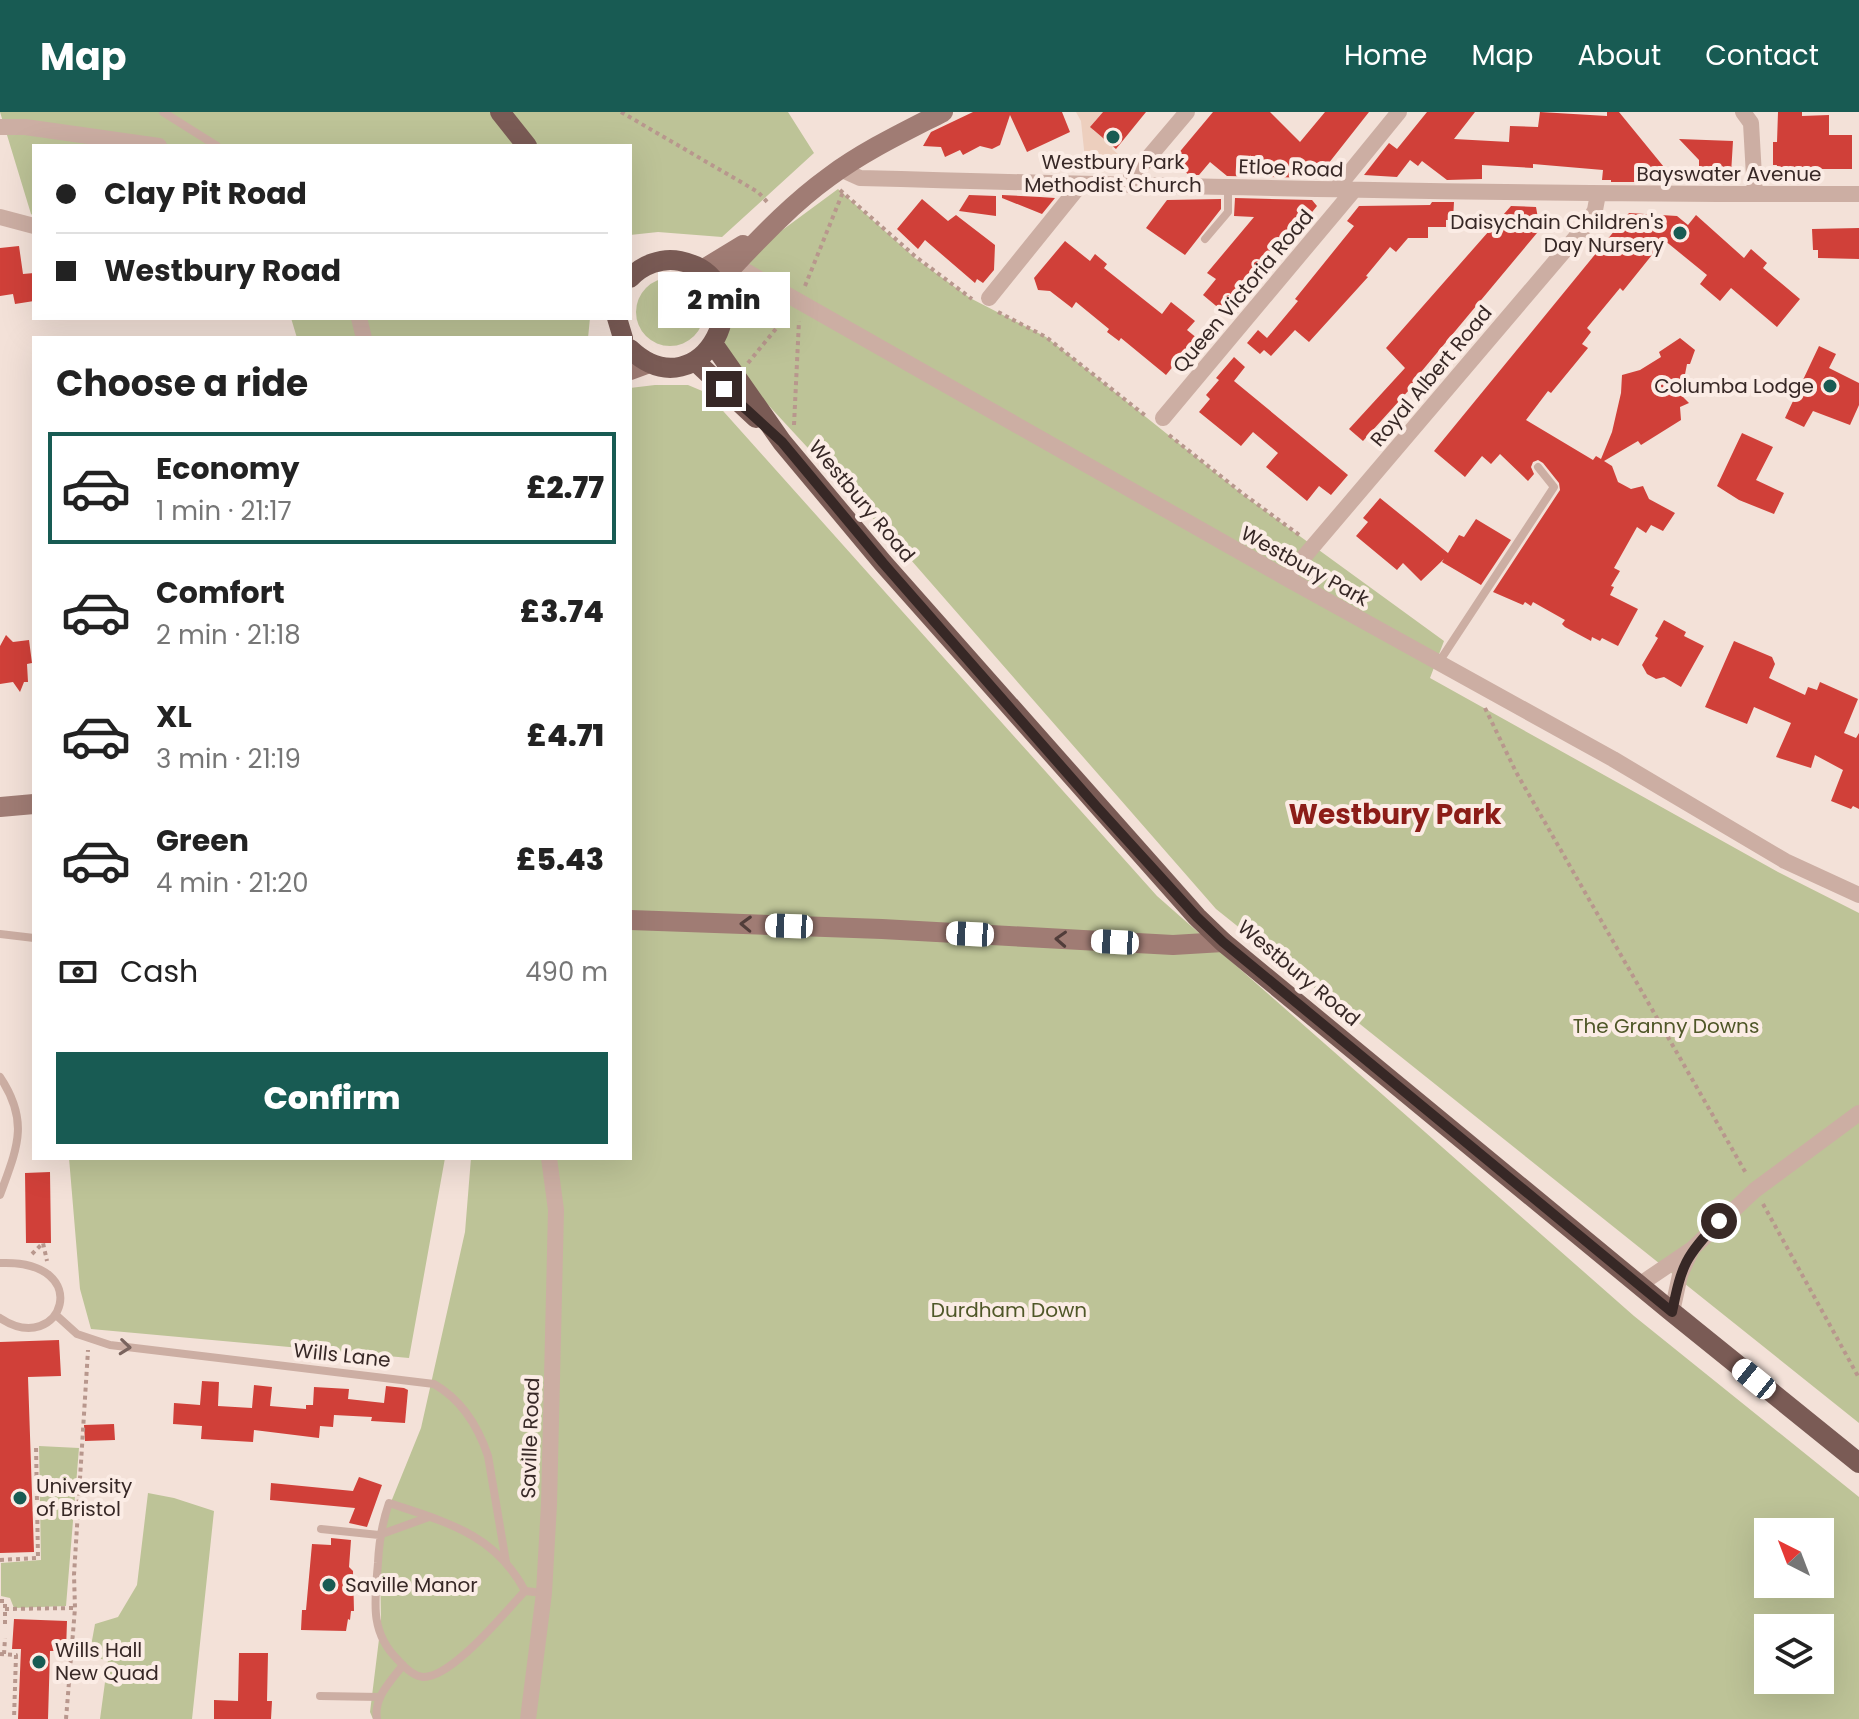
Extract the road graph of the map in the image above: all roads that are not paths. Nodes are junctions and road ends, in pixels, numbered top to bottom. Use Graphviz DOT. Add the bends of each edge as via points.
graph roads {
  1 [pos="163,112"];
  2 [pos="500,112"];
  3 [pos="943,112"];
  4 [pos="1187,112"];
  5 [pos="1399,112"];
  6 [pos="1743,112"];
  7 [pos="0,127"];
  8 [pos="145,144"];
  9 [pos="214,144"];
  10 [pos="526,144"];
  11 [pos="834,174"];
  12 [pos="1081,184"];
  13 [pos="1126,184"];
  14 [pos="1228,186"];
  15 [pos="1337,188"];
  16 [pos="1354,190"];
  17 [pos="1598,194"];
  18 [pos="1755,194"];
  19 [pos="1859,194"];
  20 [pos="0,217"];
  21 [pos="32,225"];
  22 [pos="772,226"];
  23 [pos="1205,239"];
  24 [pos="735,265"];
  25 [pos="637,272"];
  26 [pos="709,277"];
  27 [pos="990,305"];
  28 [pos="714,345"];
  29 [pos="695,361"];
  30 [pos="640,366"];
  31 [pos="1163,425"];
  32 [pos="782,442"];
  33 [pos="1538,467"];
  34 [pos="1286,578"];
  35 [pos="1439,663"];
  36 [pos="32,804"];
  37 [pos="0,807"];
  38 [pos="1859,895"];
  39 [pos="1197,917"];
  40 [pos="632,920"];
  41 [pos="0,934"];
  42 [pos="32,938"];
  43 [pos="1223,942"];
  44 [pos="1173,945"];
  45 [pos="0,1077"];
  46 [pos="1859,1113"];
  47 [pos="549,1160"];
  48 [pos="0,1195"];
  49 [pos="1692,1249"];
  50 [pos="0,1263"];
  51 [pos="1639,1285"];
  52 [pos="1672,1312"];
  53 [pos="56,1315"];
  54 [pos="0,1318"];
  55 [pos="1859,1463"];
  56 [pos="430,1517"];
  57 [pos="321,1529"];
  58 [pos="379,1535"];
  59 [pos="506,1562"];
  60 [pos="525,1591"];
  61 [pos="544,1593"];
  62 [pos="381,1640"];
  63 [pos="369,1642"];
  64 [pos="403,1665"];
  65 [pos="320,1696"];
  66 [pos="380,1697"];
  67 [pos="377,1719"];
  68 [pos="528,1719"];
  1 -- 9 [label="lane"];
  2 -- 10 [label="main road"];
  3 -- 11 [label="main road"];
  4 -- 13 [label="street"];
  5 -- 15 [label="street"];
  6 -- 18 [label="street" via="1751,123"];
  7 -- 8 [label="street"];
  11 -- 12 [label="street, Etloe Road"];
  11 -- 22 [label="main road"];
  12 -- 13 [label="street, Etloe Road"];
  12 -- 27 [label="street"];
  13 -- 14 [label="street, Etloe Road"];
  14 -- 15 [label="street, Etloe Road"];
  14 -- 23 [label="lane" via="1228,212"];
  15 -- 16 [label="street, Etloe Road"];
  16 -- 17 [label="street, Etloe Road"];
  16 -- 31 [label="street, Queen Victoria Road"];
  17 -- 18 [label="street, Bayswater Avenue"];
  17 -- 34 [label="street, Royal Albert Road" via="1588,223"];
  18 -- 19 [label="street, Bayswater Avenue"];
  20 -- 21 [label="street"];
  22 -- 24 [label="main road"];
  22 -- 26 [label="main road"];
  24 -- 26 [label="main road"];
  24 -- 34 [label="street, Westbury Park"];
  25 -- 26 [label="main road" via="674,260"];
  26 -- 28 [label="main road" via="724,316"];
  28 -- 29 [label="main road"];
  28 -- 32 [label="main road, Westbury Road"];
  29 -- 30 [label="main road"];
  29 -- 32 [label="main road, Westbury Road"];
  32 -- 39 [label="main road, Westbury Road" via="903,587"];
  33 -- 35 [label="lane" via="1554,487"];
  34 -- 35 [label="street, Westbury Park"];
  35 -- 38 [label="street, Westbury Park" via="1785,861"];
  36 -- 37 [label="main road"];
  39 -- 43 [label="main road, Westbury Road"];
  39 -- 44 [label="main road"];
  44 -- 40 [label="main road, one-way"];
  41 -- 42 [label="lane"];
  43 -- 44 [label="main road"];
  43 -- 51 [label="main road, Westbury Road"];
  45 -- 48 [label="lane" via="21,1129"];
  46 -- 49 [label="street" via="1755,1190"];
  47 -- 61 [label="street, Saville Road" via="556,1210"];
  49 -- 51 [label="street"];
  49 -- 52 [label="street"];
  50 -- 53 [label="lane" via="26,1265 56,1283 62,1294"];
  51 -- 52 [label="main road, Westbury Road"];
  52 -- 55 [label="main road, Westbury Road"];
  53 -- 54 [label="lane" via="25,1328"];
  53 -- 59 [label="lane, Wills Lane, one-way" via="77,1334 110,1345 434,1384 445,1390 467,1412 483,1440"];
  56 -- 58 [label="lane"];
  56 -- 58 [label="lane" via="389,1503"];
  56 -- 59 [label="lane" via="468,1532"];
  57 -- 58 [label="lane"];
  58 -- 62 [label="lane" via="374,1613"];
  59 -- 60 [label="lane"];
  60 -- 61 [label="lane"];
  60 -- 64 [label="lane" via="478,1645 442,1671 423,1677"];
  61 -- 68 [label="street, Saville Road"];
  62 -- 63 [label="lane"];
  62 -- 64 [label="lane"];
  64 -- 66 [label="lane"];
  65 -- 66 [label="lane"];
  66 -- 67 [label="lane"];
}
